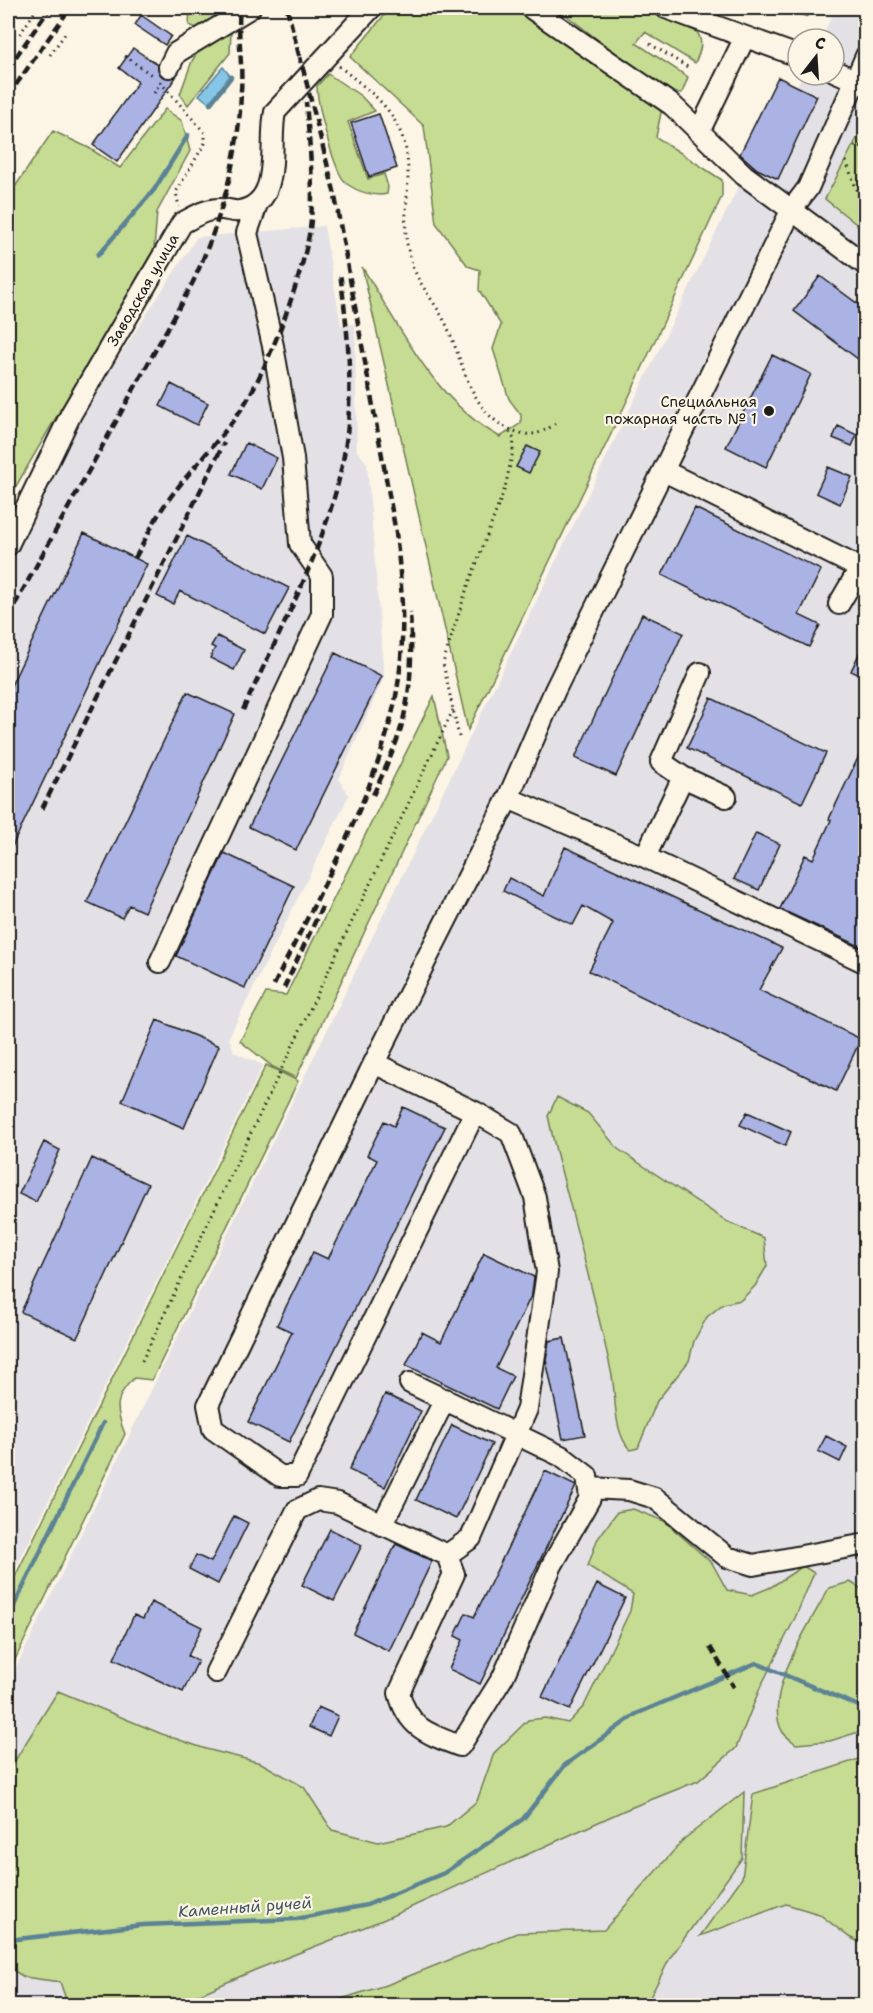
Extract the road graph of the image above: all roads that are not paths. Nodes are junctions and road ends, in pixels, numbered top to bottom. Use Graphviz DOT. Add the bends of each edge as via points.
graph roads {
  1 [pos="250,8"];
  2 [pos="371,8"];
  3 [pos="531,8"];
  4 [pos="666,8"];
  5 [pos="745,37"];
  6 [pos="786,52"];
  7 [pos="866,57"];
  8 [pos="169,67"];
  9 [pos="846,76"];
  10 [pos="860,82"];
  11 [pos="699,132"];
  12 [pos="256,207"];
  13 [pos="792,209"];
  14 [pos="866,265"];
  15 [pos="664,471"];
  16 [pos="8,545"];
  17 [pos="862,570"];
  18 [pos="839,604"];
  19 [pos="700,673"];
  20 [pos="683,777"];
  21 [pos="726,797"];
  22 [pos="508,798"];
  23 [pos="645,857"];
  24 [pos="160,962"];
  25 [pos="866,963"];
  26 [pos="374,1063"];
  27 [pos="475,1112"];
  28 [pos="410,1383"];
  29 [pos="445,1399"];
  30 [pos="516,1434"];
  31 [pos="589,1488"];
  32 [pos="382,1525"];
  33 [pos="866,1544"];
  34 [pos="447,1555"];
  35 [pos="216,1672"];
  1 -- 8 [label="street" via="176,53"];
  2 -- 12 [label="street" via="274,112 271,178"];
  3 -- 11 [label="street" via="672,105"];
  4 -- 5 [label="street"];
  5 -- 6 [label="street"];
  5 -- 11 [label="street"];
  7 -- 10 [label="street"];
  9 -- 10 [label="street"];
  10 -- 13 [label="street" via="808,187"];
  11 -- 13 [label="street" via="744,175"];
  12 -- 16 [label="street, Заводская улица" via="237,212 208,210 182,223 71,414"];
  12 -- 24 [label="street" via="247,233 273,346 292,458 300,544 322,576 322,614"];
  13 -- 14 [label="street"];
  13 -- 15 [label="street"];
  15 -- 17 [label="street"];
  15 -- 22 [label="street" via="555,690"];
  17 -- 18 [label="street"];
  19 -- 20 [label="street" via="662,762"];
  20 -- 21 [label="street"];
  20 -- 23 [label="street"];
  22 -- 23 [label="street"];
  22 -- 26 [label="street"];
  23 -- 25 [label="street"];
  26 -- 27 [label="street"];
  26 -- 27 [label="street" via="208,1405 213,1429 280,1476 297,1476"];
  27 -- 30 [label="street" via="511,1133 535,1197 547,1272 527,1409"];
  28 -- 29 [label="street"];
  29 -- 30 [label="street"];
  29 -- 32 [label="street"];
  30 -- 31 [label="street" via="561,1456 587,1476"];
  30 -- 34 [label="street" via="471,1538"];
  31 -- 33 [label="street" via="629,1490 655,1498 727,1557 753,1565"];
  31 -- 34 [label="street" via="590,1498 552,1565 503,1677 460,1746 426,1732 404,1712 399,1693 454,1574"];
  32 -- 34 [label="street"];
  32 -- 35 [label="street" via="338,1503 318,1500 297,1510"];
}
